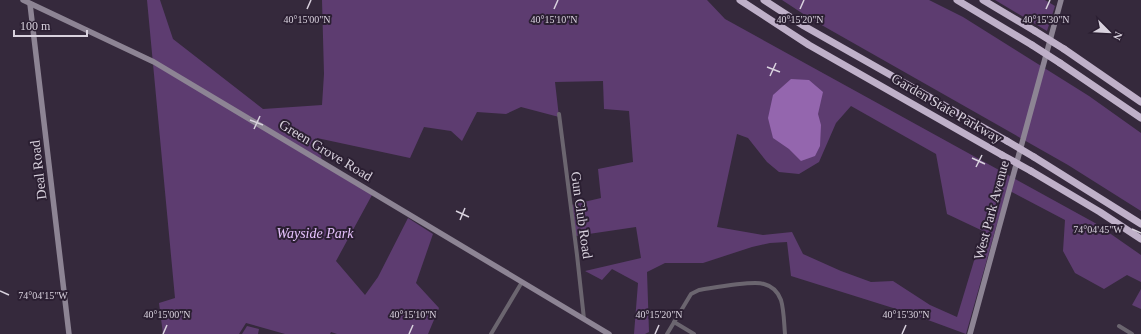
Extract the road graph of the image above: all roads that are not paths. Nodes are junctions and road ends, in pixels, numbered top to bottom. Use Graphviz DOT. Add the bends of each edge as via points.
graph roads {
  1 [pos="23,0"];
  2 [pos="740,0"];
  3 [pos="743,0"];
  4 [pos="764,0"];
  5 [pos="957,0"];
  6 [pos="983,0"];
  7 [pos="1061,0"];
  8 [pos="30,4"];
  9 [pos="750,6"];
  10 [pos="1141,102"];
  11 [pos="559,114"];
  12 [pos="1141,118"];
  13 [pos="1141,224"];
  14 [pos="1141,239"];
  15 [pos="522,282"];
  16 [pos="584,318"];
  17 [pos="674,322"];
  18 [pos="1119,326"];
  19 [pos="69,334"];
  20 [pos="491,334"];
  21 [pos="609,334"];
  22 [pos="667,334"];
  23 [pos="694,334"];
  24 [pos="785,334"];
  25 [pos="970,334"];
  26 [pos="1132,334"];
  1 -- 8 [label="street, Green Grove Road"];
  2 -- 9 [label="highway, Garden State Parkway"];
  3 -- 9 [label="highway"];
  4 -- 13 [label="highway, Garden State Parkway, bridge" via="804,26 1034,157"];
  5 -- 12 [label="highway, bridge" via="1032,45"];
  6 -- 10 [label="highway, bridge" via="1064,49"];
  7 -- 25 [label="street, West Park Avenue"];
  8 -- 15 [label="street, Green Grove Road" via="154,62"];
  8 -- 19 [label="street, Deal Road"];
  9 -- 14 [label="highway, Garden State Parkway, bridge" via="809,45 1030,171"];
  11 -- 16 [label="street, Gun Club Road"];
  15 -- 16 [label="street, Green Grove Road"];
  15 -- 20 [label="street"];
  16 -- 21 [label="street, Green Grove Road"];
  17 -- 22 [label="street"];
  17 -- 23 [label="street"];
  17 -- 24 [label="street" via="695,291 758,283 769,286 781,301"];
  18 -- 26 [label="street"];
}
